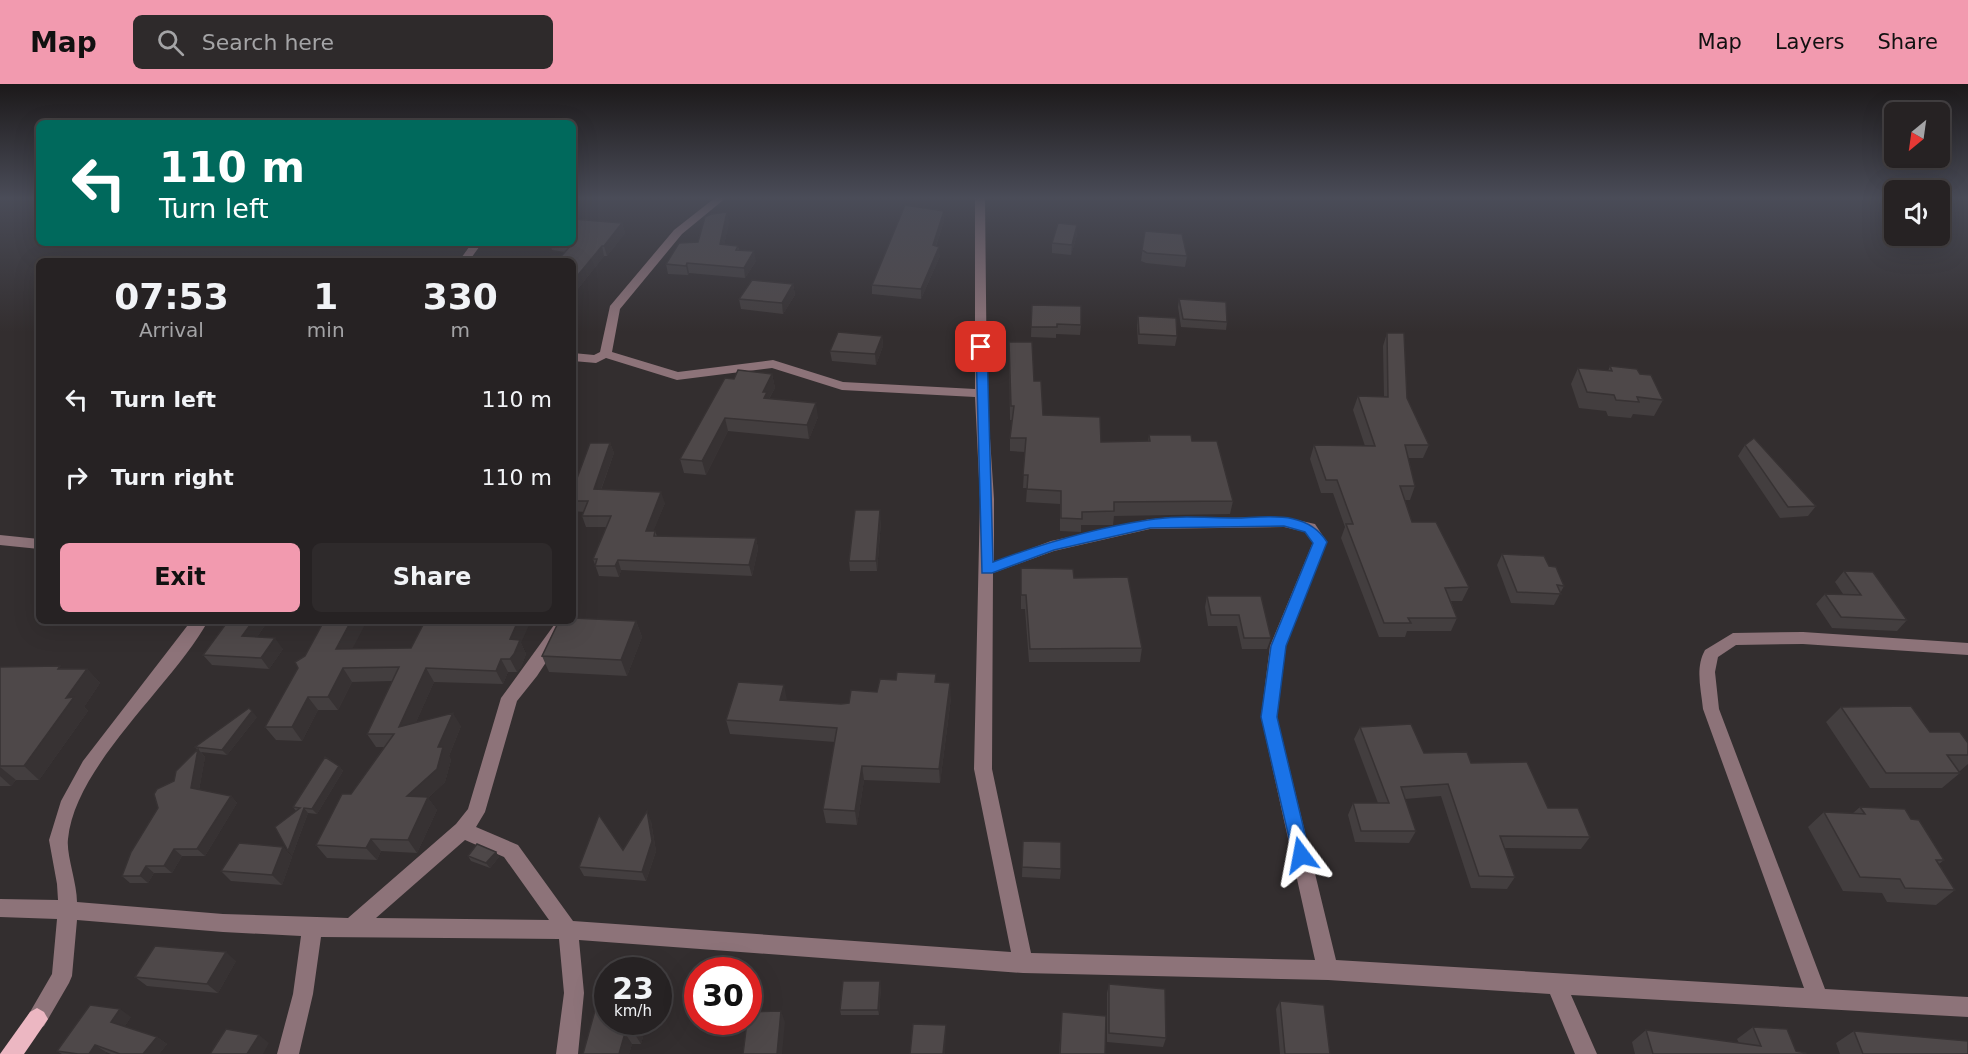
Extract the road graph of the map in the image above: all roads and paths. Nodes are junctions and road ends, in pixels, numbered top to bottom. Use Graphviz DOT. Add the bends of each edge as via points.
graph roads {
  1 [pos="669,242"];
  2 [pos="980,242"];
  3 [pos="605,354"];
  4 [pos="576,357"];
  5 [pos="981,393"];
  6 [pos="0,540"];
  7 [pos="36,544"];
  8 [pos="987,570"];
  9 [pos="198,624"];
  10 [pos="563,624"];
  11 [pos="1968,649"];
  12 [pos="463,830"];
  13 [pos="0,908"];
  14 [pos="68,910"];
  15 [pos="312,927"];
  16 [pos="351,928"];
  17 [pos="568,930"];
  18 [pos="1023,963"];
  19 [pos="1328,970"];
  20 [pos="1557,984"];
  21 [pos="1818,997"];
  22 [pos="1968,1006"];
  23 [pos="37,1019"];
  24 [pos="11,1054"];
  25 [pos="288,1054"];
  26 [pos="567,1054"];
  27 [pos="1586,1054"];
  1 -- 3 [label="street" via="614,308 608,321 609,345"];
  2 -- 5 [label="street"];
  3 -- 4 [label="street" via="596,359"];
  3 -- 5 [label="street" via="677,376 773,364 842,386"];
  5 -- 8 [label="street"];
  6 -- 7 [label="street"];
  8 -- 18 [label="street" via="983,769"];
  8 -- 19 [label="street" via="1051,546 1150,524 1284,522 1310,528 1320,542 1278,646 1269,717"];
  9 -- 14 [label="street" via="89,766 67,807 58,840"];
  10 -- 12 [label="street" via="509,698 476,812"];
  11 -- 21 [label="street" via="1803,638 1733,639 1712,654 1707,672 1711,709"];
  12 -- 16 [label="street"];
  12 -- 17 [label="street" via="511,851"];
  13 -- 14 [label="street"];
  14 -- 15 [label="street"];
  14 -- 23 [label="street" via="62,976"];
  15 -- 16 [label="street"];
  15 -- 25 [label="street" via="303,994"];
  16 -- 17 [label="street"];
  17 -- 18 [label="street"];
  17 -- 26 [label="street" via="574,993"];
  18 -- 19 [label="street"];
  19 -- 20 [label="street"];
  20 -- 21 [label="street"];
  20 -- 27 [label="street"];
  21 -- 22 [label="street"];
  23 -- 24 [label="main road"];
}
